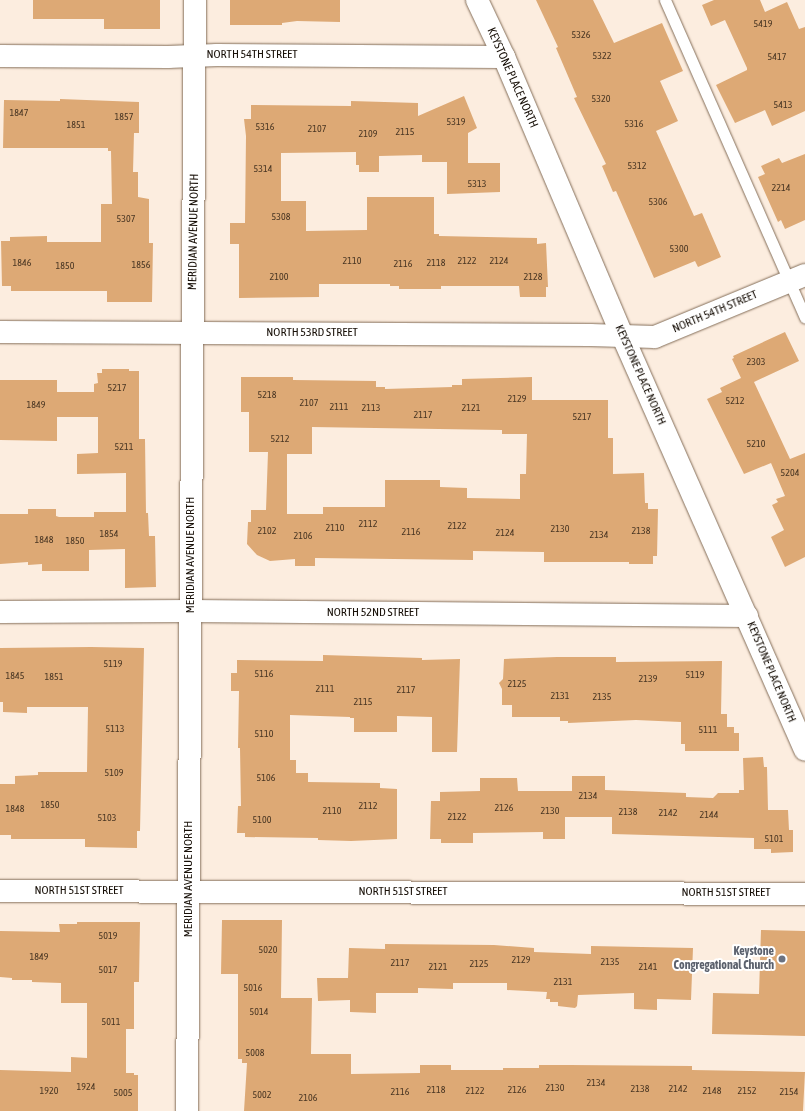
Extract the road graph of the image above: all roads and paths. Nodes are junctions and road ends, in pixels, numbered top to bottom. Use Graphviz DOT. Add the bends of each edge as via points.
graph roads {
  1 [pos="195,0"];
  2 [pos="477,0"];
  3 [pos="664,0"];
  4 [pos="0,56"];
  5 [pos="195,56"];
  6 [pos="504,57"];
  7 [pos="797,278"];
  8 [pos="805,317"];
  9 [pos="0,332"];
  10 [pos="192,333"];
  11 [pos="623,337"];
  12 [pos="191,611"];
  13 [pos="0,612"];
  14 [pos="747,616"];
  15 [pos="805,750"];
  16 [pos="0,891"];
  17 [pos="189,891"];
  18 [pos="805,894"];
  19 [pos="187,1111"];
  1 -- 5 [label="street, MERIDIAN AVENUE NORTH"];
  2 -- 6 [label="street, KEYSTONE PLACE NORTH"];
  3 -- 7 [label="lane"];
  4 -- 5 [label="street, NORTH 54TH STREET"];
  5 -- 6 [label="street, NORTH 54TH STREET"];
  5 -- 10 [label="street, MERIDIAN AVENUE NORTH"];
  6 -- 11 [label="street, KEYSTONE PLACE NORTH"];
  7 -- 8 [label="lane"];
  7 -- 11 [label="street, NORTH 54TH STREET" via="655,337"];
  9 -- 10 [label="street, NORTH 53RD STREET"];
  10 -- 11 [label="street, NORTH 53RD STREET"];
  10 -- 12 [label="street, MERIDIAN AVENUE NORTH"];
  11 -- 14 [label="street, KEYSTONE PLACE NORTH"];
  12 -- 13 [label="street, NORTH 52ND STREET"];
  12 -- 14 [label="street, NORTH 52ND STREET"];
  12 -- 17 [label="street, MERIDIAN AVENUE NORTH"];
  14 -- 15 [label="street, KEYSTONE PLACE NORTH"];
  16 -- 17 [label="street, NORTH 51ST STREET"];
  17 -- 18 [label="street, NORTH 51ST STREET"];
  17 -- 19 [label="street, MERIDIAN AVENUE NORTH"];
}
